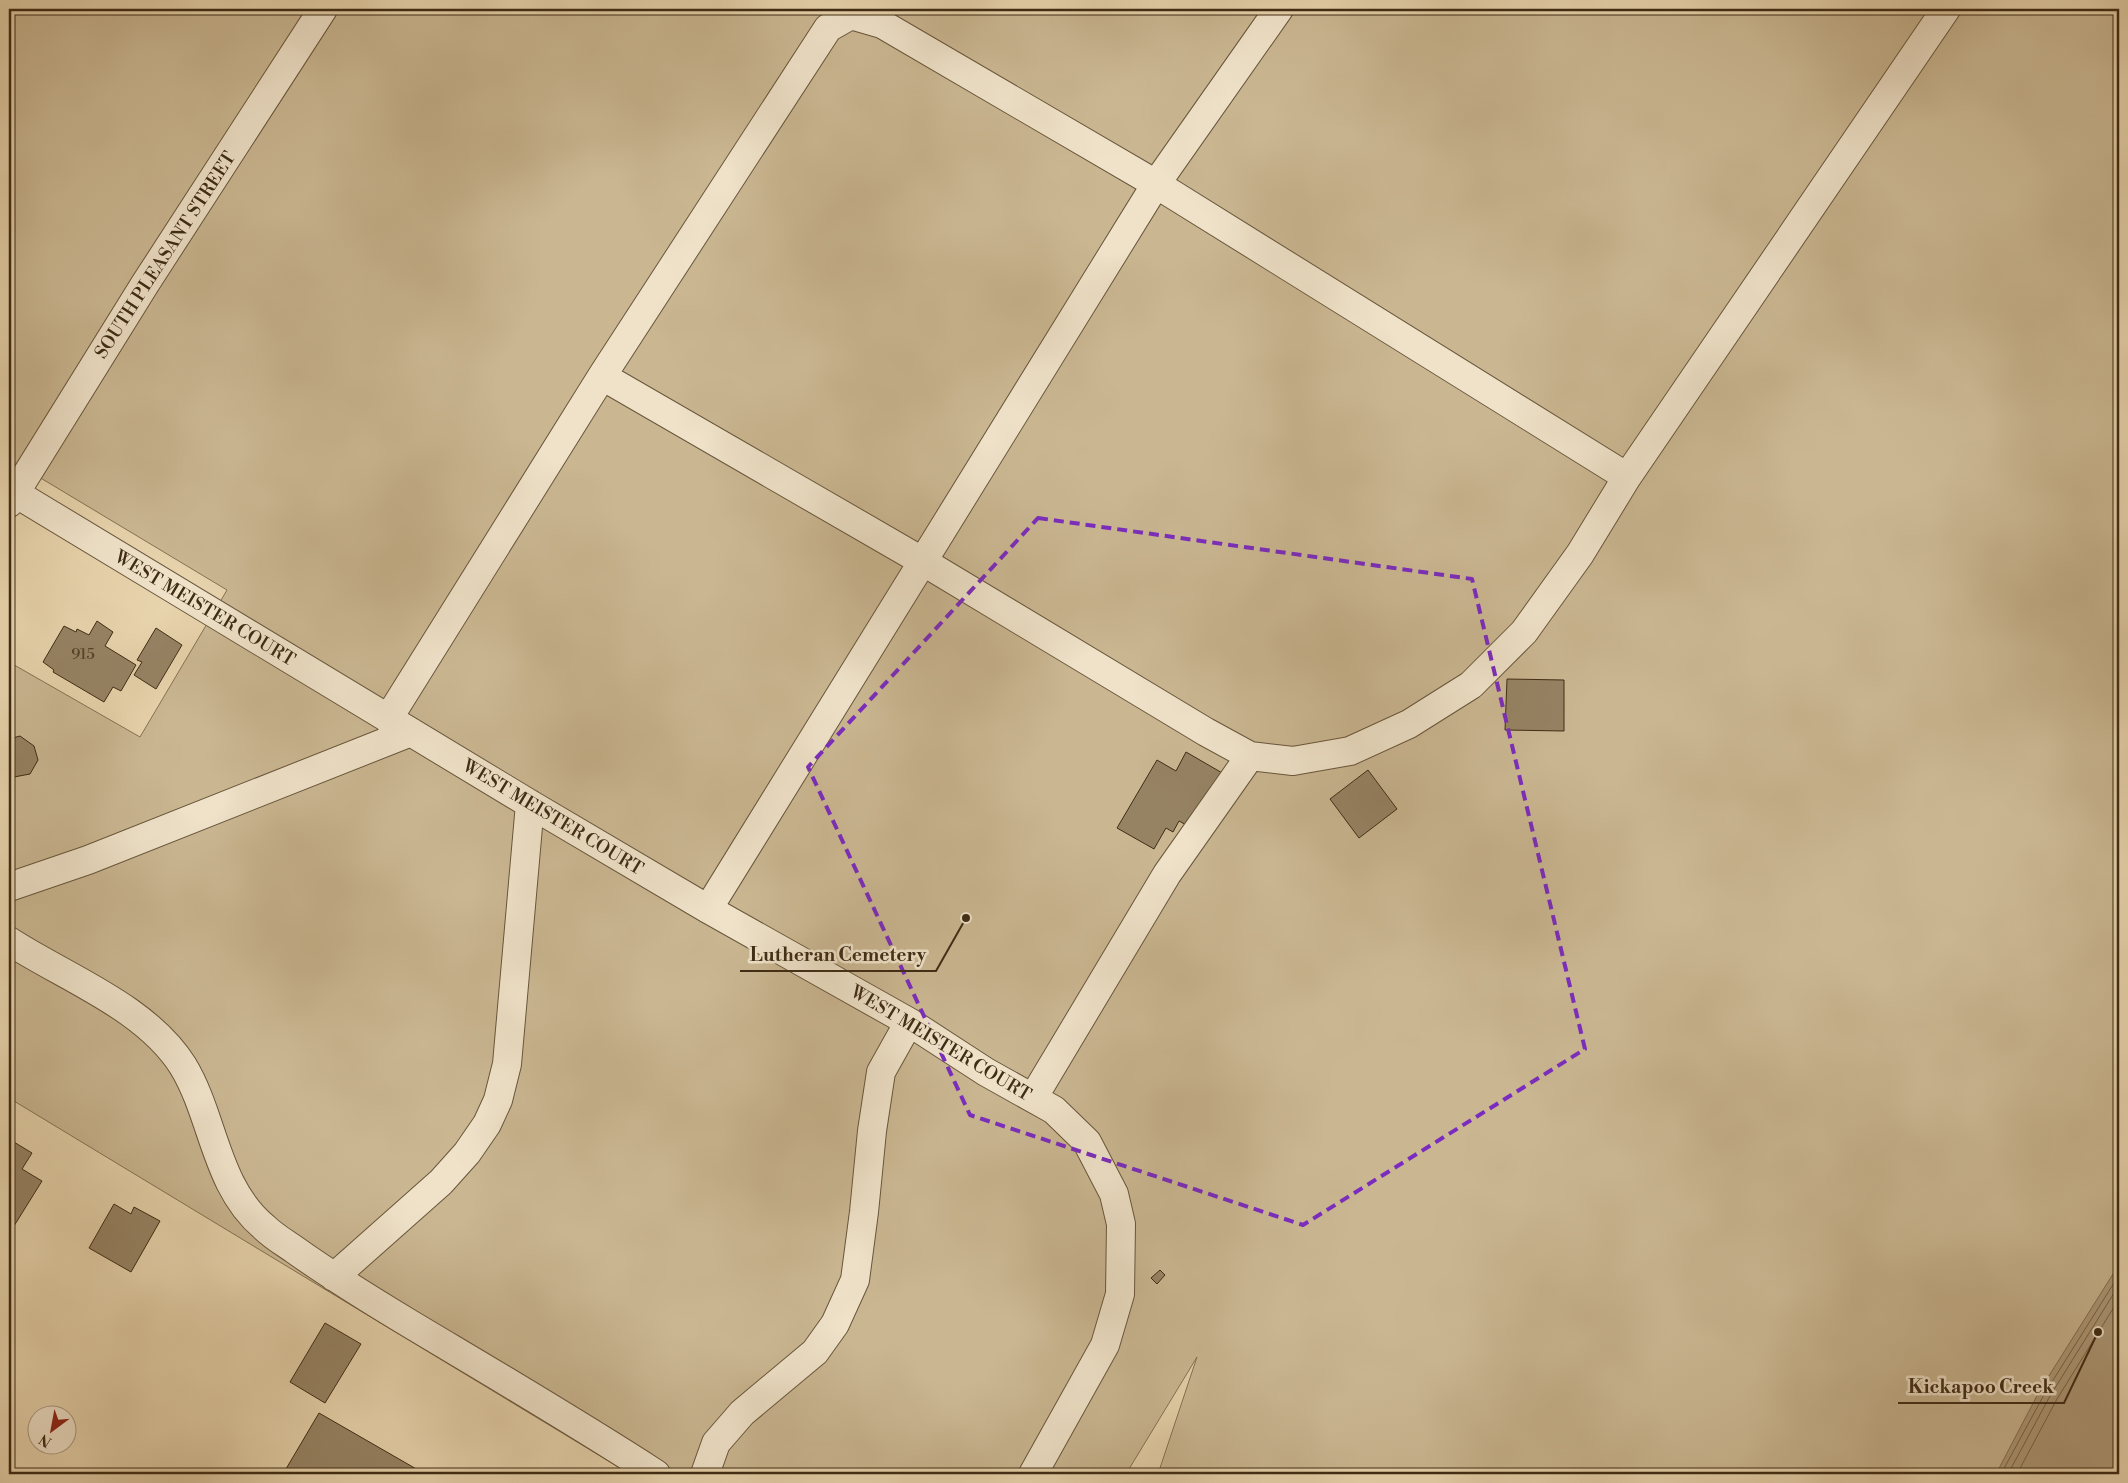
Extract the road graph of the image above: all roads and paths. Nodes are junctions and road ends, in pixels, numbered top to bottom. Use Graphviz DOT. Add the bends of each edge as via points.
graph roads {
  1 [pos="323,9"];
  2 [pos="1278,9"];
  3 [pos="1946,9"];
  4 [pos="1156,184"];
  5 [pos="602,376"];
  6 [pos="1627,477"];
  7 [pos="12,498"];
  8 [pos="922,562"];
  9 [pos="388,718"];
  10 [pos="411,732"];
  11 [pos="1250,756"];
  12 [pos="530,804"];
  13 [pos="9,887"];
  14 [pos="708,909"];
  15 [pos="9,941"];
  16 [pos="909,1022"];
  17 [pos="1033,1098"];
  18 [pos="334,1278"];
  19 [pos="656,1474"];
  20 [pos="705,1474"];
  21 [pos="1033,1474"];
  1 -- 7 [label="street, SOUTH PLEASANT STREET" via="139,293"];
  2 -- 4 [label="street"];
  3 -- 6 [label="street"];
  4 -- 5 [label="street" via="882,24 851,15 828,28"];
  4 -- 6 [label="street"];
  4 -- 8 [label="street"];
  5 -- 8 [label="street"];
  5 -- 9 [label="street"];
  6 -- 11 [label="street" via="1580,554 1524,632 1471,685 1409,724 1350,751 1293,761"];
  7 -- 9 [label="street, WEST MEISTER COURT"];
  8 -- 11 [label="street"];
  8 -- 14 [label="street"];
  9 -- 10 [label="street, WEST MEISTER COURT"];
  10 -- 12 [label="street, WEST MEISTER COURT"];
  10 -- 13 [label="street" via="88,860"];
  11 -- 17 [label="street" via="1167,874"];
  12 -- 14 [label="street, WEST MEISTER COURT"];
  12 -- 18 [label="street" via="507,1064 498,1100 487,1124 467,1153 441,1182"];
  14 -- 16 [label="street, WEST MEISTER COURT"];
  15 -- 18 [label="street" via="137,1018 164,1040 196,1092 226,1174 242,1202 263,1226"];
  16 -- 17 [label="street, WEST MEISTER COURT"];
  16 -- 20 [label="street" via="881,1072 855,1280 835,1324 815,1352 742,1413 716,1443"];
  17 -- 21 [label="street, WEST MEISTER COURT" via="1054,1110 1087,1142 1114,1194 1121,1224 1120,1294 1105,1345"];
  18 -- 19 [label="street"];
}
